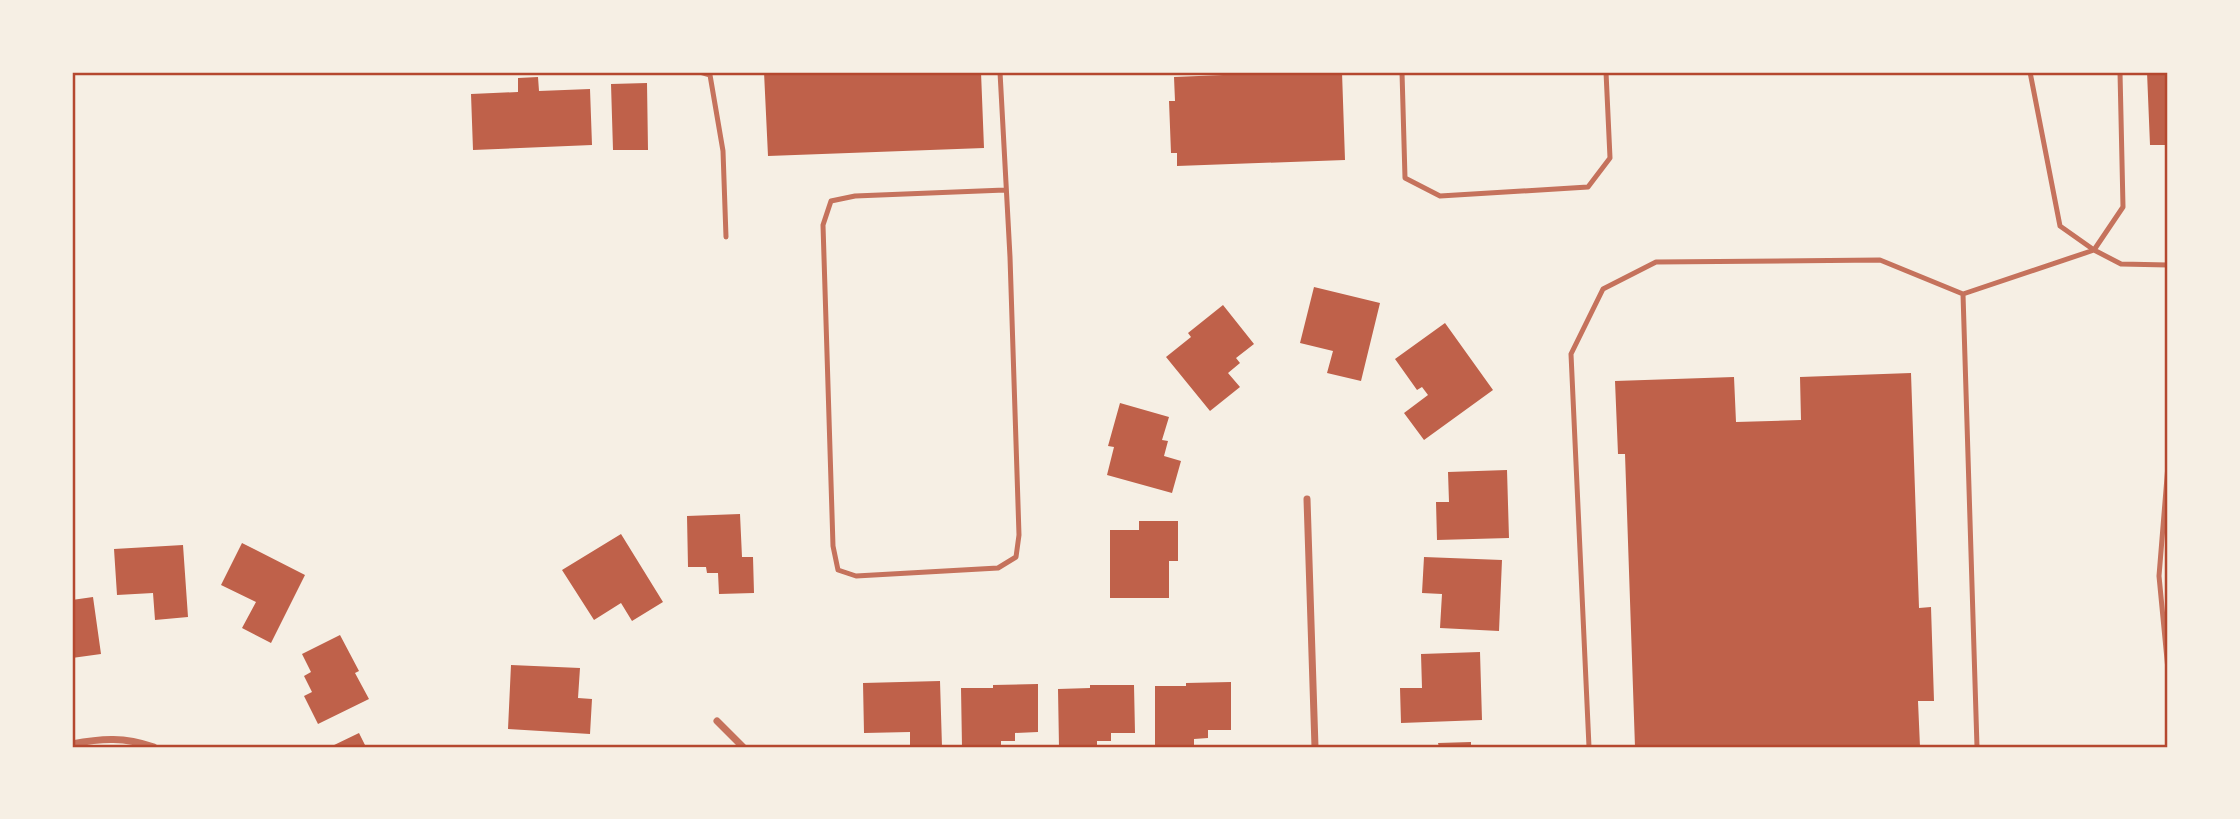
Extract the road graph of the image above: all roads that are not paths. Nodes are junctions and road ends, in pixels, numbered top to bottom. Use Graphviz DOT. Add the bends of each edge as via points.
graph roads {
  1 [pos="700,72"];
  2 [pos="1000,72"];
  3 [pos="1402,72"];
  4 [pos="1606,72"];
  5 [pos="2030,72"];
  6 [pos="2120,72"];
  7 [pos="1005,190"];
  8 [pos="726,237"];
  9 [pos="2094,250"];
  10 [pos="2168,264"];
  11 [pos="1963,294"];
  12 [pos="2168,465"];
  13 [pos="1307,499"];
  14 [pos="2168,670"];
  15 [pos="718,722"];
  16 [pos="72,744"];
  17 [pos="153,747"];
  18 [pos="743,747"];
  19 [pos="1315,747"];
  20 [pos="1589,747"];
  21 [pos="1977,747"];
  1 -- 8 [label="lane" via="710,75 723,151"];
  2 -- 7 [label="lane"];
  3 -- 4 [label="lane" via="1405,178 1440,196 1588,187 1610,158"];
  5 -- 9 [label="lane" via="2060,226"];
  6 -- 9 [label="lane" via="2123,207"];
  7 -- 7 [label="lane" via="1019,522 1016,557 999,568 856,576 838,570 833,546 823,225 831,201"];
  9 -- 10 [label="lane" via="2121,264"];
  9 -- 11 [label="lane"];
  11 -- 20 [label="lane" via="1880,260 1656,262 1603,289 1570,354"];
  11 -- 21 [label="lane"];
  12 -- 14 [label="lane" via="2159,576"];
  13 -- 19 [label="street"];
  15 -- 18 [label="street"];
  16 -- 17 [label="street" via="108,738"];
}
